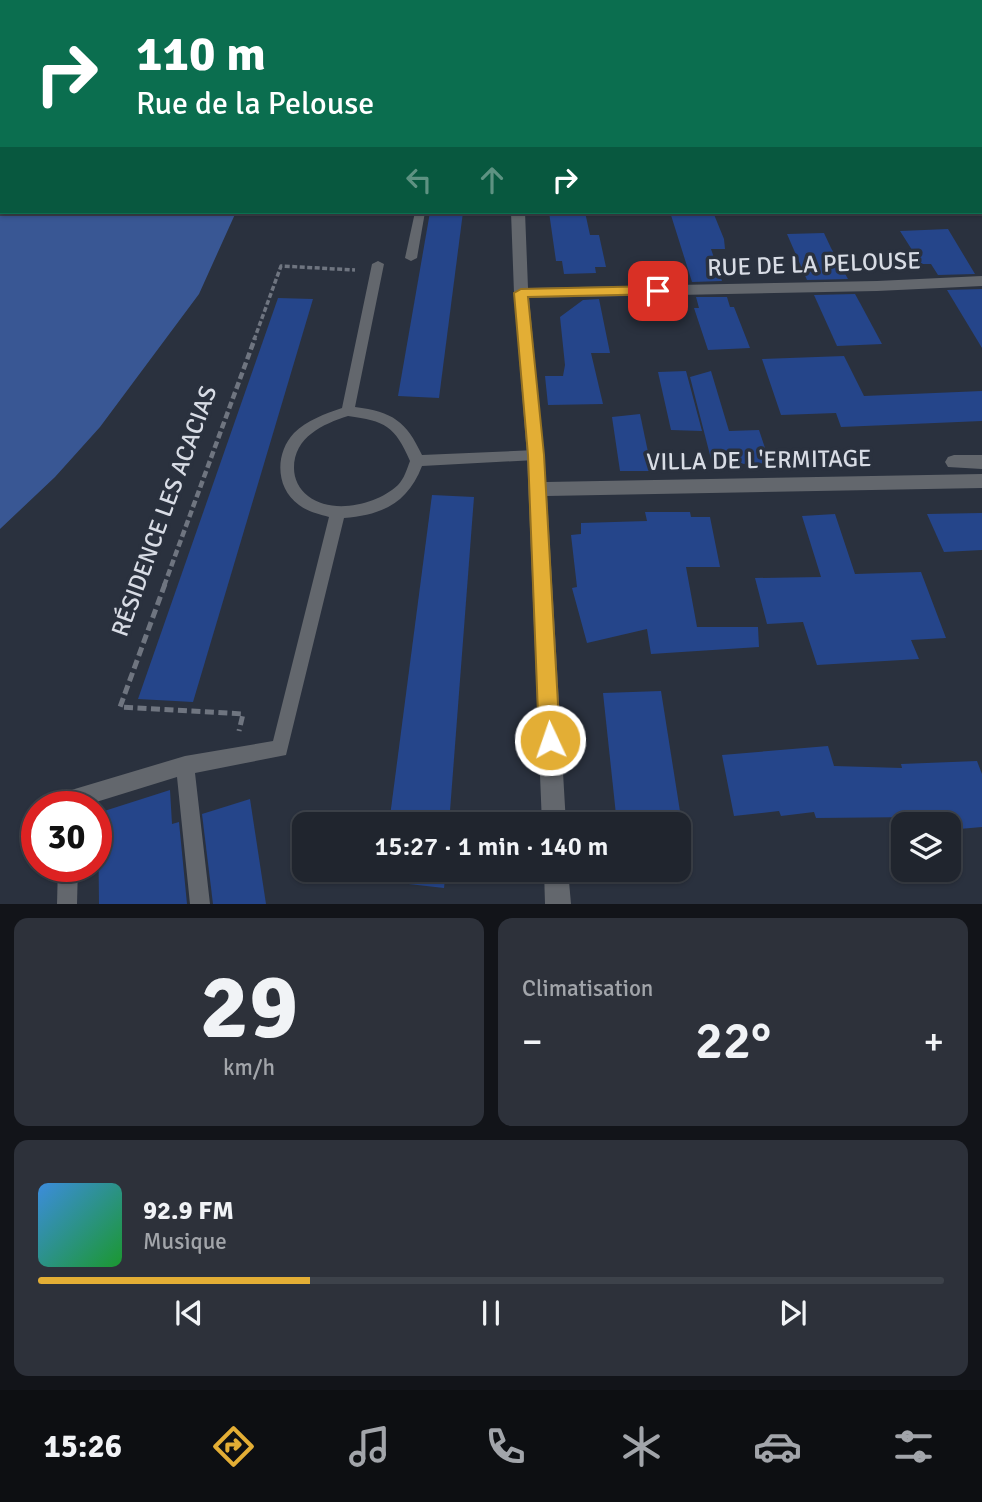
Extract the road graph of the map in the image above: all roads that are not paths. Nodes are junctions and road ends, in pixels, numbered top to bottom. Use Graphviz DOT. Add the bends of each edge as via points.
graph roads {
  1 [pos="420,214"];
  2 [pos="518,214"];
  3 [pos="411,258"];
  4 [pos="377,268"];
  5 [pos="982,281"];
  6 [pos="521,293"];
  7 [pos="348,411"];
  8 [pos="536,455"];
  9 [pos="417,461"];
  10 [pos="954,462"];
  11 [pos="982,462"];
  12 [pos="982,481"];
  13 [pos="536,489"];
  14 [pos="338,512"];
  15 [pos="185,765"];
  16 [pos="100,791"];
  17 [pos="553,812"];
  18 [pos="68,882"];
  19 [pos="557,882"];
  20 [pos="67,904"];
  21 [pos="200,904"];
  22 [pos="558,904"];
  1 -- 3 [label="lane"];
  2 -- 6 [label="street"];
  4 -- 7 [label="lane"];
  5 -- 6 [label="street, RUE DE LA PELOUSE"];
  6 -- 8 [label="street"];
  7 -- 9 [label="lane" via="384,415 406,434"];
  7 -- 14 [label="lane" via="309,428 286,459 288,483 305,502"];
  8 -- 9 [label="lane"];
  8 -- 13 [label="street"];
  9 -- 14 [label="lane" via="403,489 372,508"];
  10 -- 11 [label="street"];
  12 -- 13 [label="street, VILLA DE L'ERMITAGE"];
  13 -- 17 [label="street"];
  14 -- 15 [label="lane" via="280,749"];
  15 -- 16 [label="lane"];
  15 -- 21 [label="lane"];
  18 -- 20 [label="lane"];
  19 -- 22 [label="street"];
}
